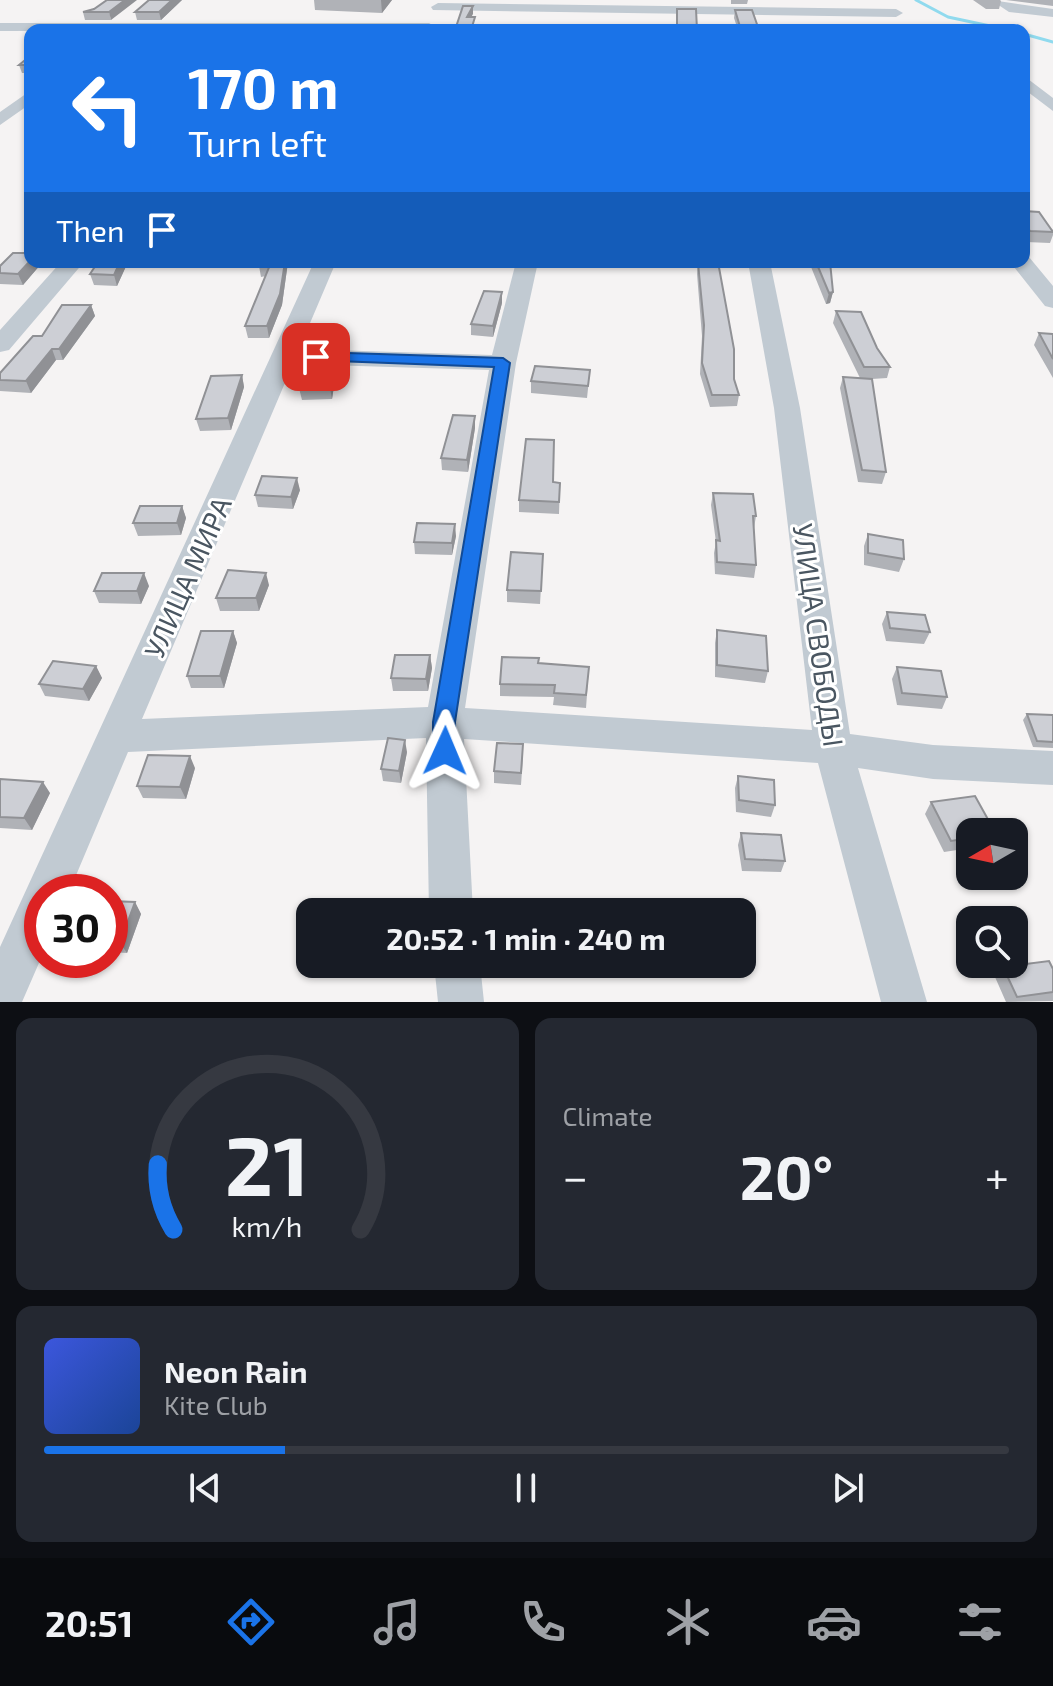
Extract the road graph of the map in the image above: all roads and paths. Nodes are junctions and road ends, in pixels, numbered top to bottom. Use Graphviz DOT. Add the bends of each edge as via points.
graph roads {
  1 [pos="998,0"];
  2 [pos="440,4"];
  3 [pos="706,6"];
  4 [pos="138,9"];
  5 [pos="896,13"];
  6 [pos="1053,13"];
  7 [pos="119,24"];
  8 [pos="430,24"];
  9 [pos="0,27"];
  10 [pos="24,27"];
  11 [pos="1030,89"];
  12 [pos="24,101"];
  13 [pos="1048,113"];
  14 [pos="0,120"];
  15 [pos="68,268"];
  16 [pos="322,268"];
  17 [pos="526,268"];
  18 [pos="760,268"];
  19 [pos="1026,268"];
  20 [pos="1053,301"];
  21 [pos="0,345"];
  22 [pos="285,356"];
  23 [pos="503,363"];
  24 [pos="444,722"];
  25 [pos="116,736"];
  26 [pos="833,748"];
  27 [pos="1053,768"];
  28 [pos="55,874"];
  29 [pos="450,898"];
  30 [pos="24,945"];
  31 [pos="458,978"];
  32 [pos="0,999"];
  33 [pos="461,1002"];
  34 [pos="904,1002"];
  1 -- 6 [label="street" via="1022,10"];
  2 -- 3 [label="street"];
  2 -- 8 [label="street"];
  3 -- 5 [label="street"];
  4 -- 7 [label="street"];
  9 -- 10 [label="street"];
  11 -- 13 [label="street"];
  12 -- 14 [label="street"];
  15 -- 21 [label="street"];
  16 -- 22 [label="street, УЛИЦА МИРА"];
  17 -- 23 [label="street"];
  18 -- 26 [label="street, УЛИЦА СВОБОДЫ" via="787,408"];
  19 -- 20 [label="street"];
  22 -- 23 [label="street"];
  22 -- 25 [label="street, УЛИЦА МИРА"];
  23 -- 24 [label="street"];
  24 -- 25 [label="street"];
  24 -- 26 [label="street"];
  24 -- 29 [label="street"];
  25 -- 28 [label="street, УЛИЦА МИРА"];
  26 -- 27 [label="street" via="933,762"];
  26 -- 34 [label="street, УЛИЦА СВОБОДЫ"];
  30 -- 32 [label="street"];
  31 -- 33 [label="street"];
}
